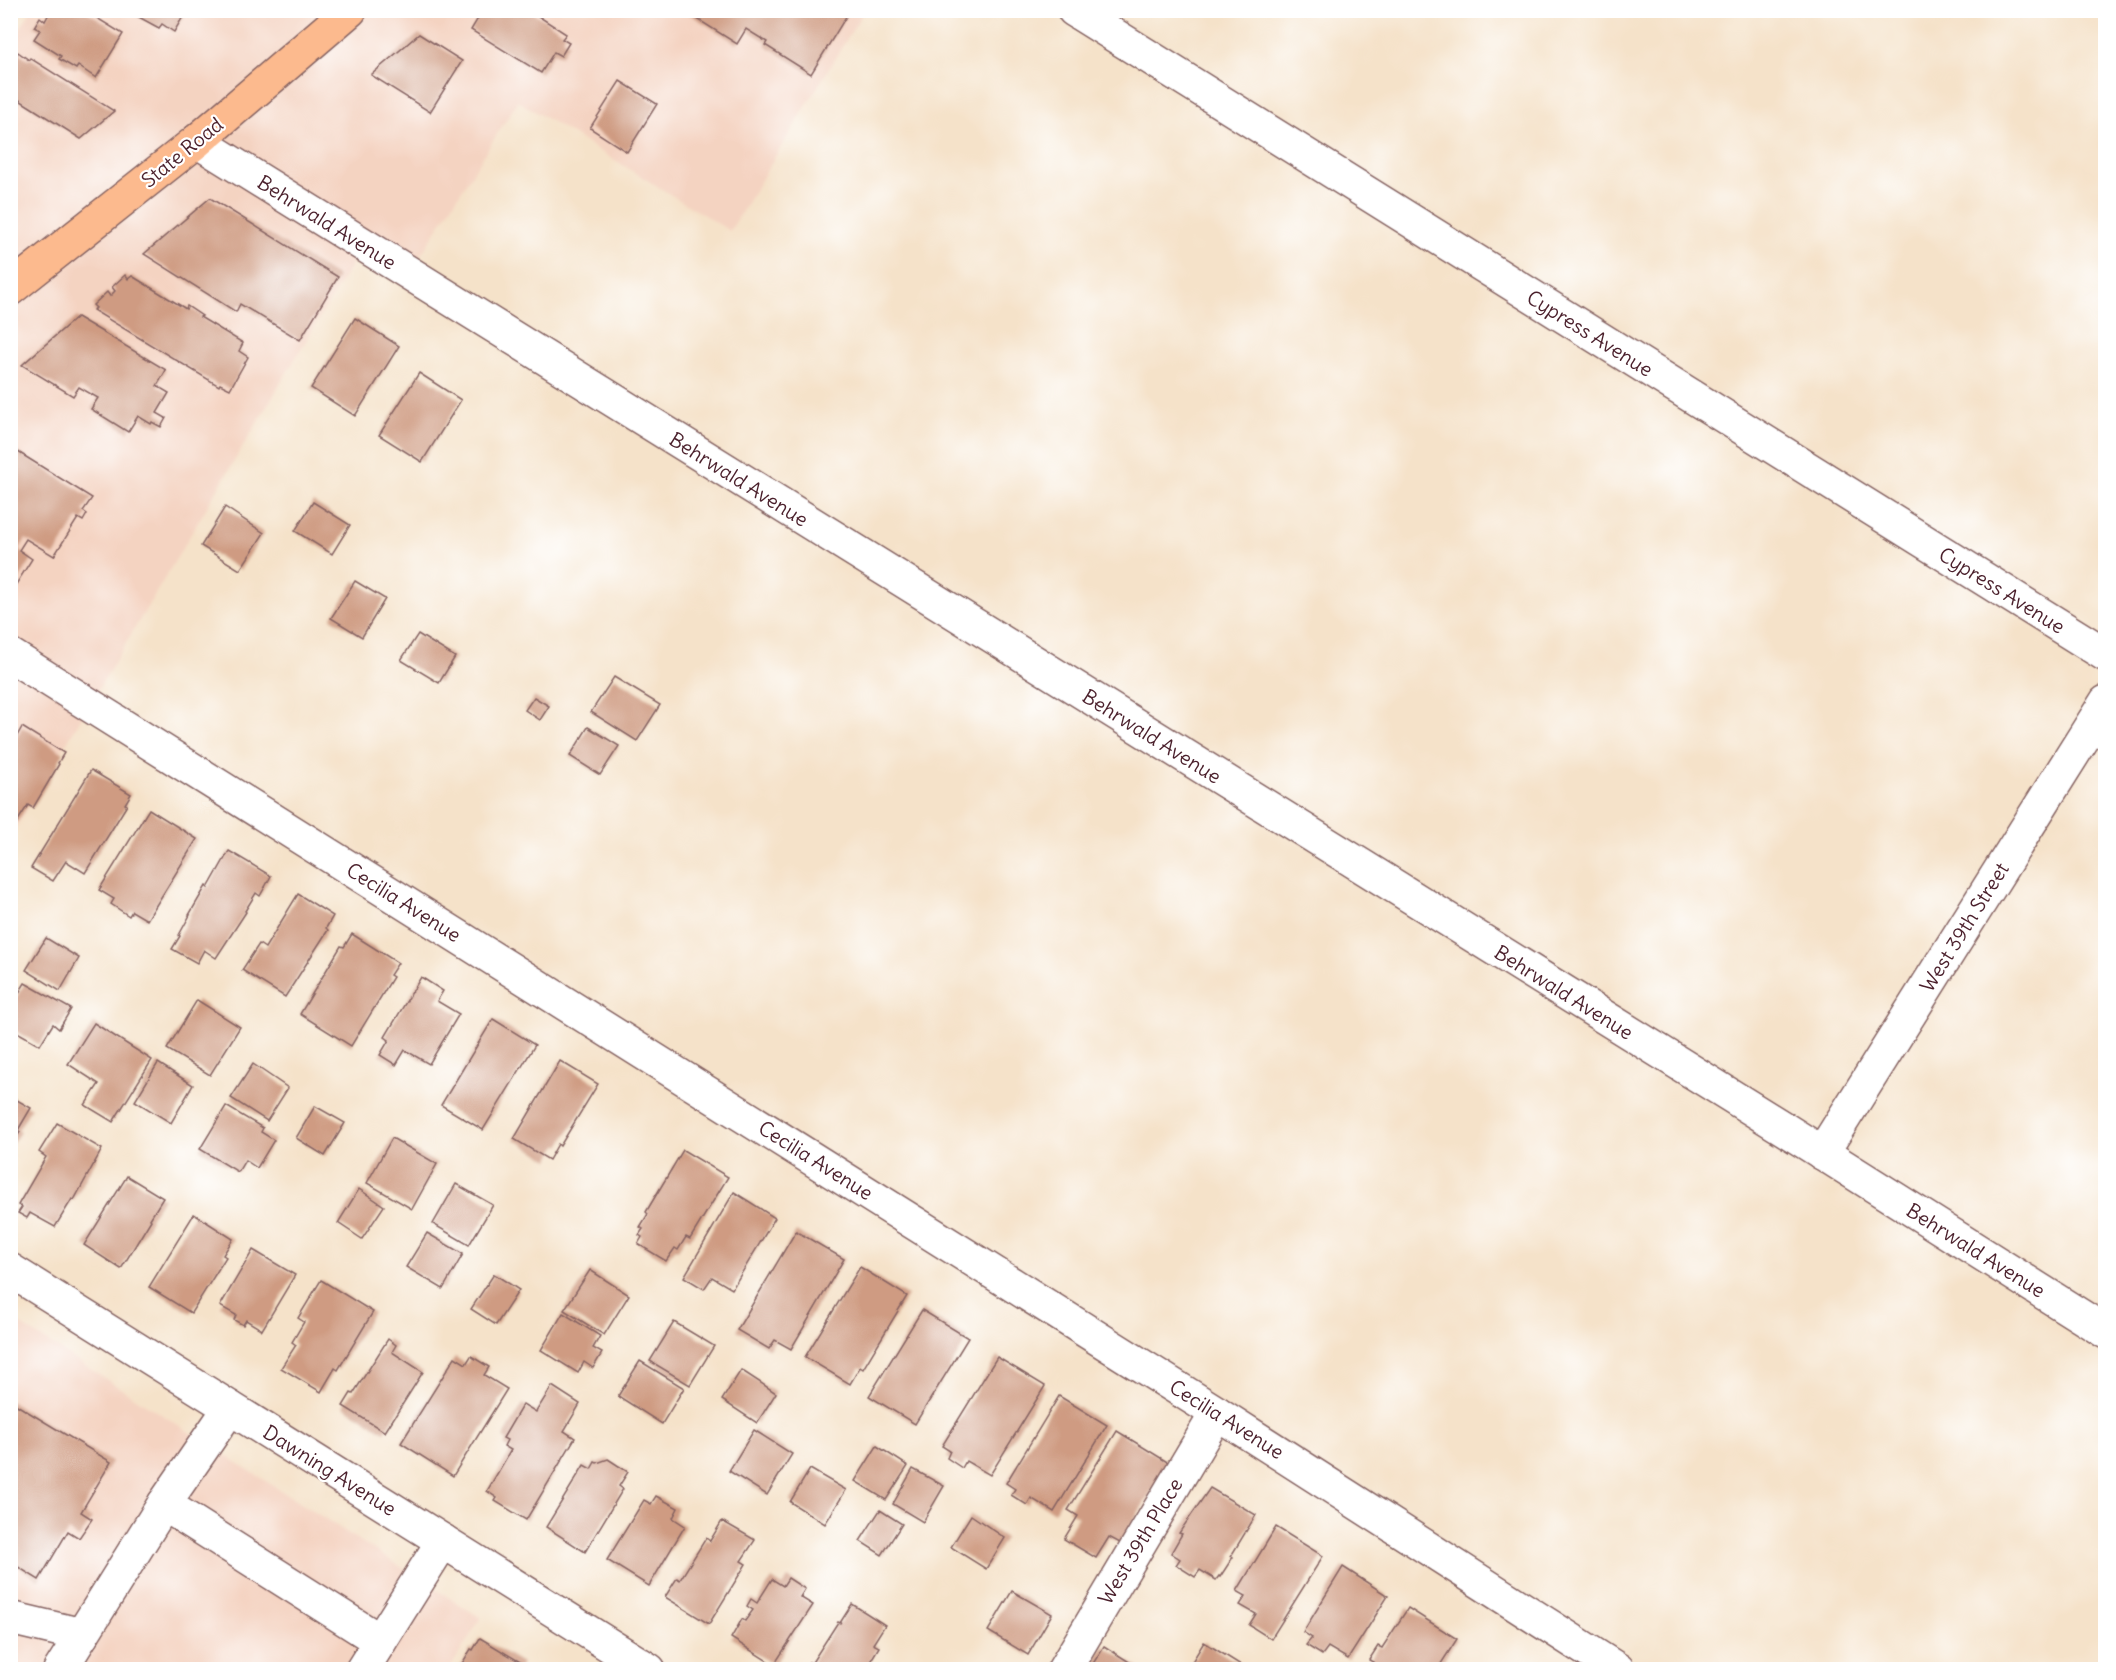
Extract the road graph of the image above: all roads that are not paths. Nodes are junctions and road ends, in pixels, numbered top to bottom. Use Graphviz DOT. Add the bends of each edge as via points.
graph roads {
  1 [pos="350,10"];
  2 [pos="1074,10"];
  3 [pos="197,141"];
  4 [pos="10,289"];
  5 [pos="10,655"];
  6 [pos="2106,655"];
  7 [pos="2106,702"];
  8 [pos="1822,1153"];
  9 [pos="10,1270"];
  10 [pos="2106,1332"];
  11 [pos="230,1408"];
  12 [pos="1217,1413"];
  13 [pos="164,1504"];
  14 [pos="443,1541"];
  15 [pos="10,1618"];
  16 [pos="82,1635"];
  17 [pos="380,1641"];
  18 [pos="60,1670"];
  19 [pos="362,1670"];
  20 [pos="649,1670"];
  21 [pos="1064,1670"];
  22 [pos="1618,1670"];
  1 -- 3 [label="main road, State Road"];
  2 -- 6 [label="street, Cypress Avenue"];
  3 -- 4 [label="main road, State Road"];
  3 -- 8 [label="street, Behrwald Avenue"];
  5 -- 12 [label="street, Cecilia Avenue"];
  7 -- 8 [label="street, West 39th Street"];
  8 -- 10 [label="street, Behrwald Avenue"];
  9 -- 11 [label="street, Dawning Avenue"];
  11 -- 13 [label="street"];
  11 -- 14 [label="street, Dawning Avenue"];
  12 -- 21 [label="street, West 39th Place"];
  12 -- 22 [label="street, Cecilia Avenue"];
  13 -- 16 [label="street"];
  13 -- 17 [label="street"];
  14 -- 17 [label="street"];
  14 -- 20 [label="street, Dawning Avenue"];
  15 -- 16 [label="street"];
  16 -- 18 [label="street"];
  17 -- 19 [label="street"];
}
